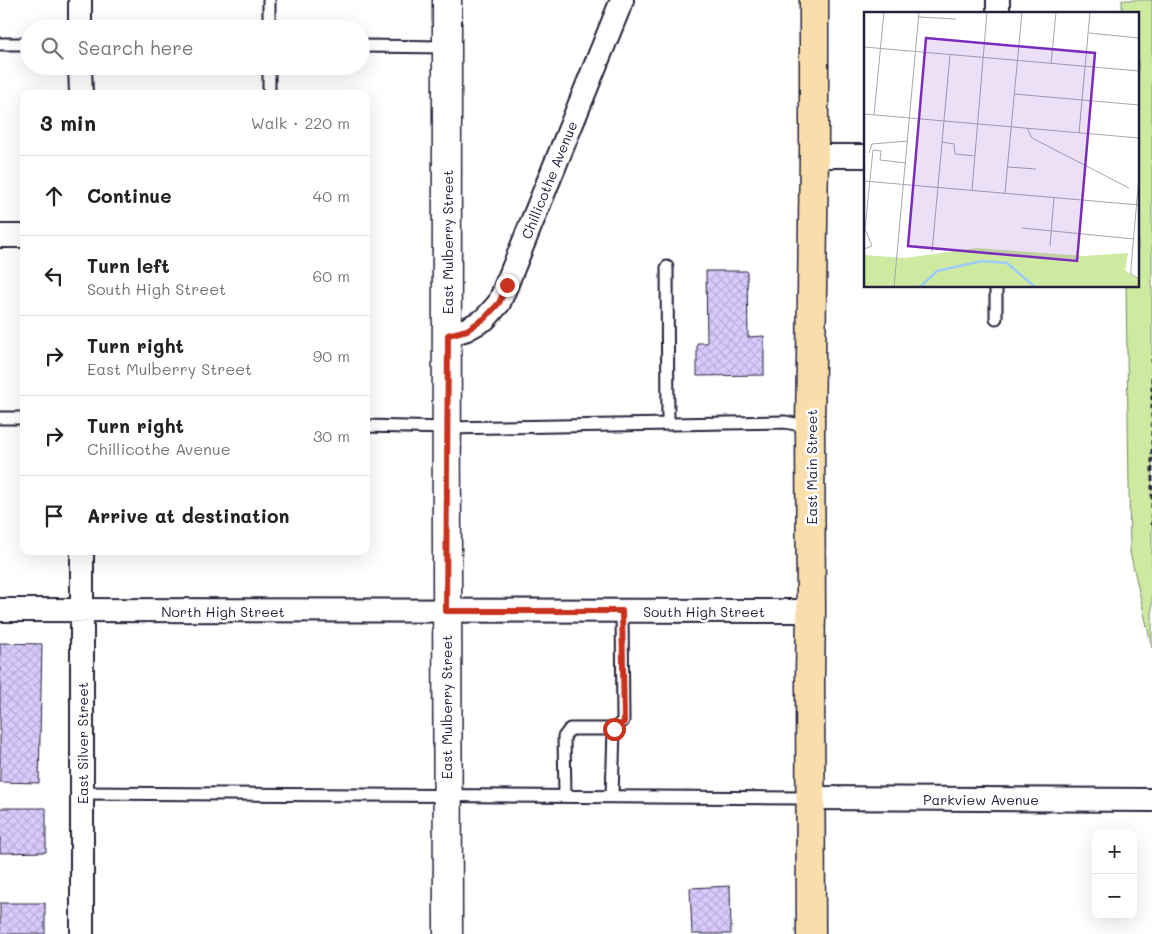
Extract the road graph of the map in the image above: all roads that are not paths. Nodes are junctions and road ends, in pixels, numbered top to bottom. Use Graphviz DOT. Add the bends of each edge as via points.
graph roads {
  1 [pos="80,0"];
  2 [pos="269,0"];
  3 [pos="447,0"];
  4 [pos="622,0"];
  5 [pos="814,0"];
  6 [pos="80,20"];
  7 [pos="269,20"];
  8 [pos="0,44"];
  9 [pos="20,44"];
  10 [pos="370,46"];
  11 [pos="447,48"];
  12 [pos="80,75"];
  13 [pos="269,75"];
  14 [pos="81,90"];
  15 [pos="268,90"];
  16 [pos="814,156"];
  17 [pos="864,156"];
  18 [pos="0,236"];
  19 [pos="20,236"];
  20 [pos="667,267"];
  21 [pos="996,288"];
  22 [pos="996,318"];
  23 [pos="448,335"];
  24 [pos="0,418"];
  25 [pos="20,418"];
  26 [pos="668,424"];
  27 [pos="370,426"];
  28 [pos="810,427"];
  29 [pos="447,428"];
  30 [pos="82,555"];
  31 [pos="0,610"];
  32 [pos="82,611"];
  33 [pos="446,611"];
  34 [pos="622,611"];
  35 [pos="812,611"];
  36 [pos="614,729"];
  37 [pos="82,793"];
  38 [pos="447,795"];
  39 [pos="565,796"];
  40 [pos="612,796"];
  41 [pos="810,798"];
  42 [pos="1152,800"];
  43 [pos="82,934"];
  44 [pos="448,934"];
  45 [pos="811,934"];
  1 -- 6 [label="street"];
  2 -- 7 [label="lane"];
  3 -- 11 [label="street, East Mulberry Street"];
  4 -- 23 [label="street, Chillicothe Avenue" via="499,303 467,330"];
  5 -- 16 [label="main road, East Main Street"];
  8 -- 9 [label="lane"];
  10 -- 11 [label="lane"];
  11 -- 23 [label="street, East Mulberry Street"];
  12 -- 14 [label="street"];
  13 -- 15 [label="lane"];
  16 -- 17 [label="street"];
  16 -- 28 [label="main road, East Main Street"];
  18 -- 19 [label="street"];
  20 -- 26 [label="lane"];
  21 -- 22 [label="lane"];
  23 -- 29 [label="street, East Mulberry Street"];
  24 -- 25 [label="lane"];
  26 -- 28 [label="lane" via="785,422"];
  26 -- 29 [label="lane"];
  27 -- 29 [label="lane"];
  28 -- 35 [label="main road, East Main Street"];
  29 -- 33 [label="street, East Mulberry Street"];
  30 -- 32 [label="street, East Silver Street"];
  31 -- 32 [label="street, North High Street"];
  32 -- 33 [label="street, North High Street"];
  32 -- 37 [label="street, East Silver Street"];
  33 -- 34 [label="street, South High Street"];
  33 -- 38 [label="street, East Mulberry Street"];
  34 -- 35 [label="street, South High Street"];
  34 -- 36 [label="lane" via="624,722"];
  35 -- 41 [label="main road, East Main Street"];
  36 -- 39 [label="lane" via="570,729 564,737"];
  36 -- 40 [label="lane"];
  37 -- 38 [label="lane"];
  37 -- 43 [label="street, East Silver Street"];
  38 -- 39 [label="lane"];
  38 -- 44 [label="street, East Mulberry Street"];
  39 -- 40 [label="lane"];
  40 -- 41 [label="lane"];
  41 -- 42 [label="street, Parkview Avenue"];
  41 -- 45 [label="main road, East Main Street"];
}
